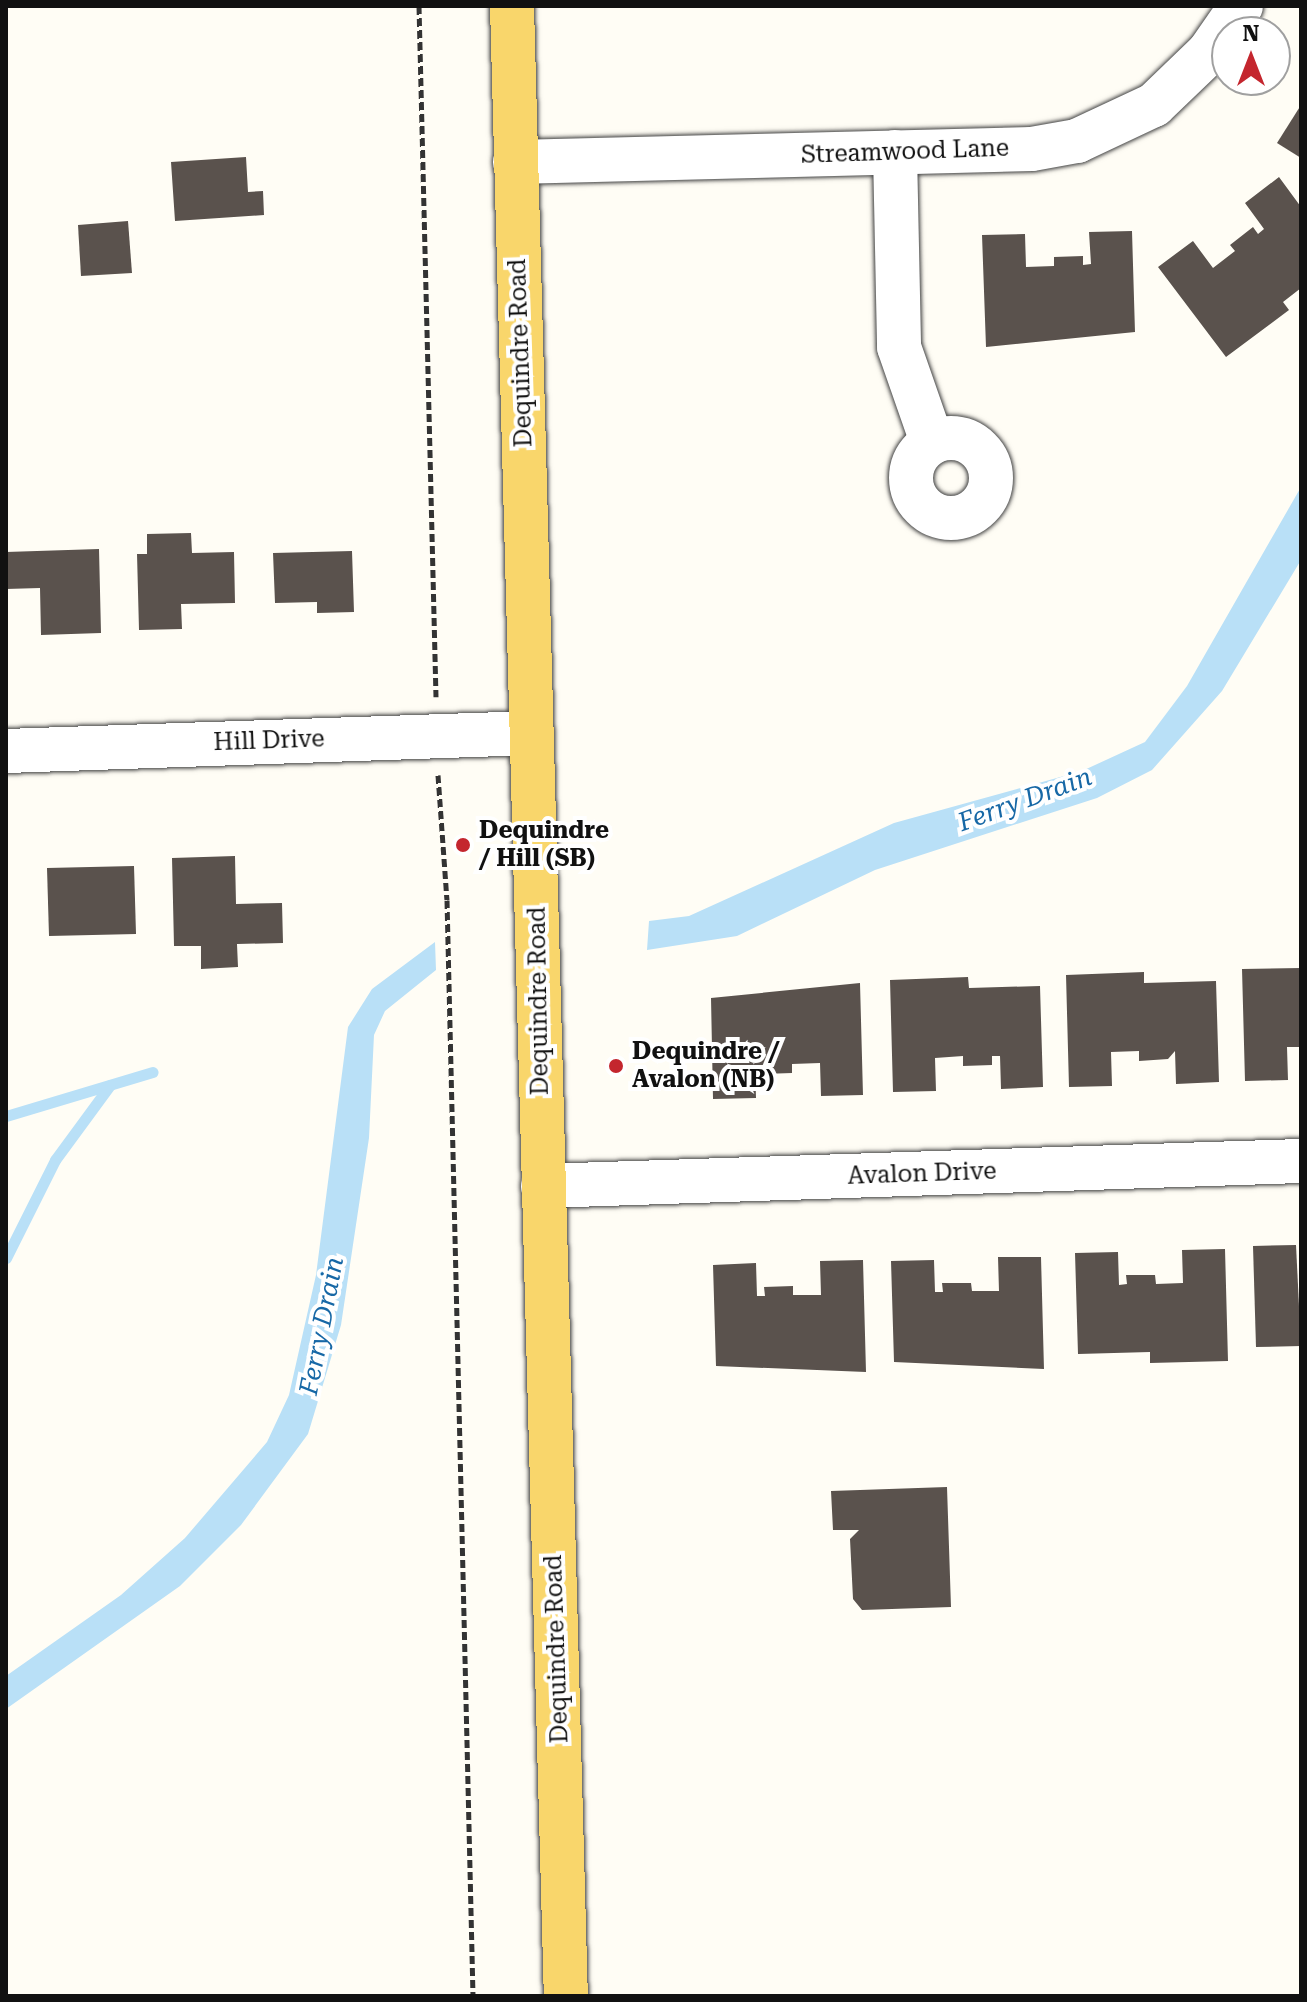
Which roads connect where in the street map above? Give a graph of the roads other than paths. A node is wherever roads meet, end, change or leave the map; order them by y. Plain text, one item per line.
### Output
1 (512, 6) edge
2 (1241, 6) edge
3 (895, 152) junction
4 (515, 162) junction
5 (932, 442) dead end
6 (532, 733) junction
7 (6, 751) edge
8 (1301, 1161) edge
9 (543, 1186) junction
10 (566, 1996) edge

1 - 4 main road, Dequindre Road
2 - 3 street, Streamwood Lane
3 - 4 street, Streamwood Lane
3 - 5 street
4 - 6 main road, Dequindre Road
6 - 7 street, Hill Drive
6 - 9 main road, Dequindre Road
8 - 9 street, Avalon Drive
9 - 10 main road, Dequindre Road

